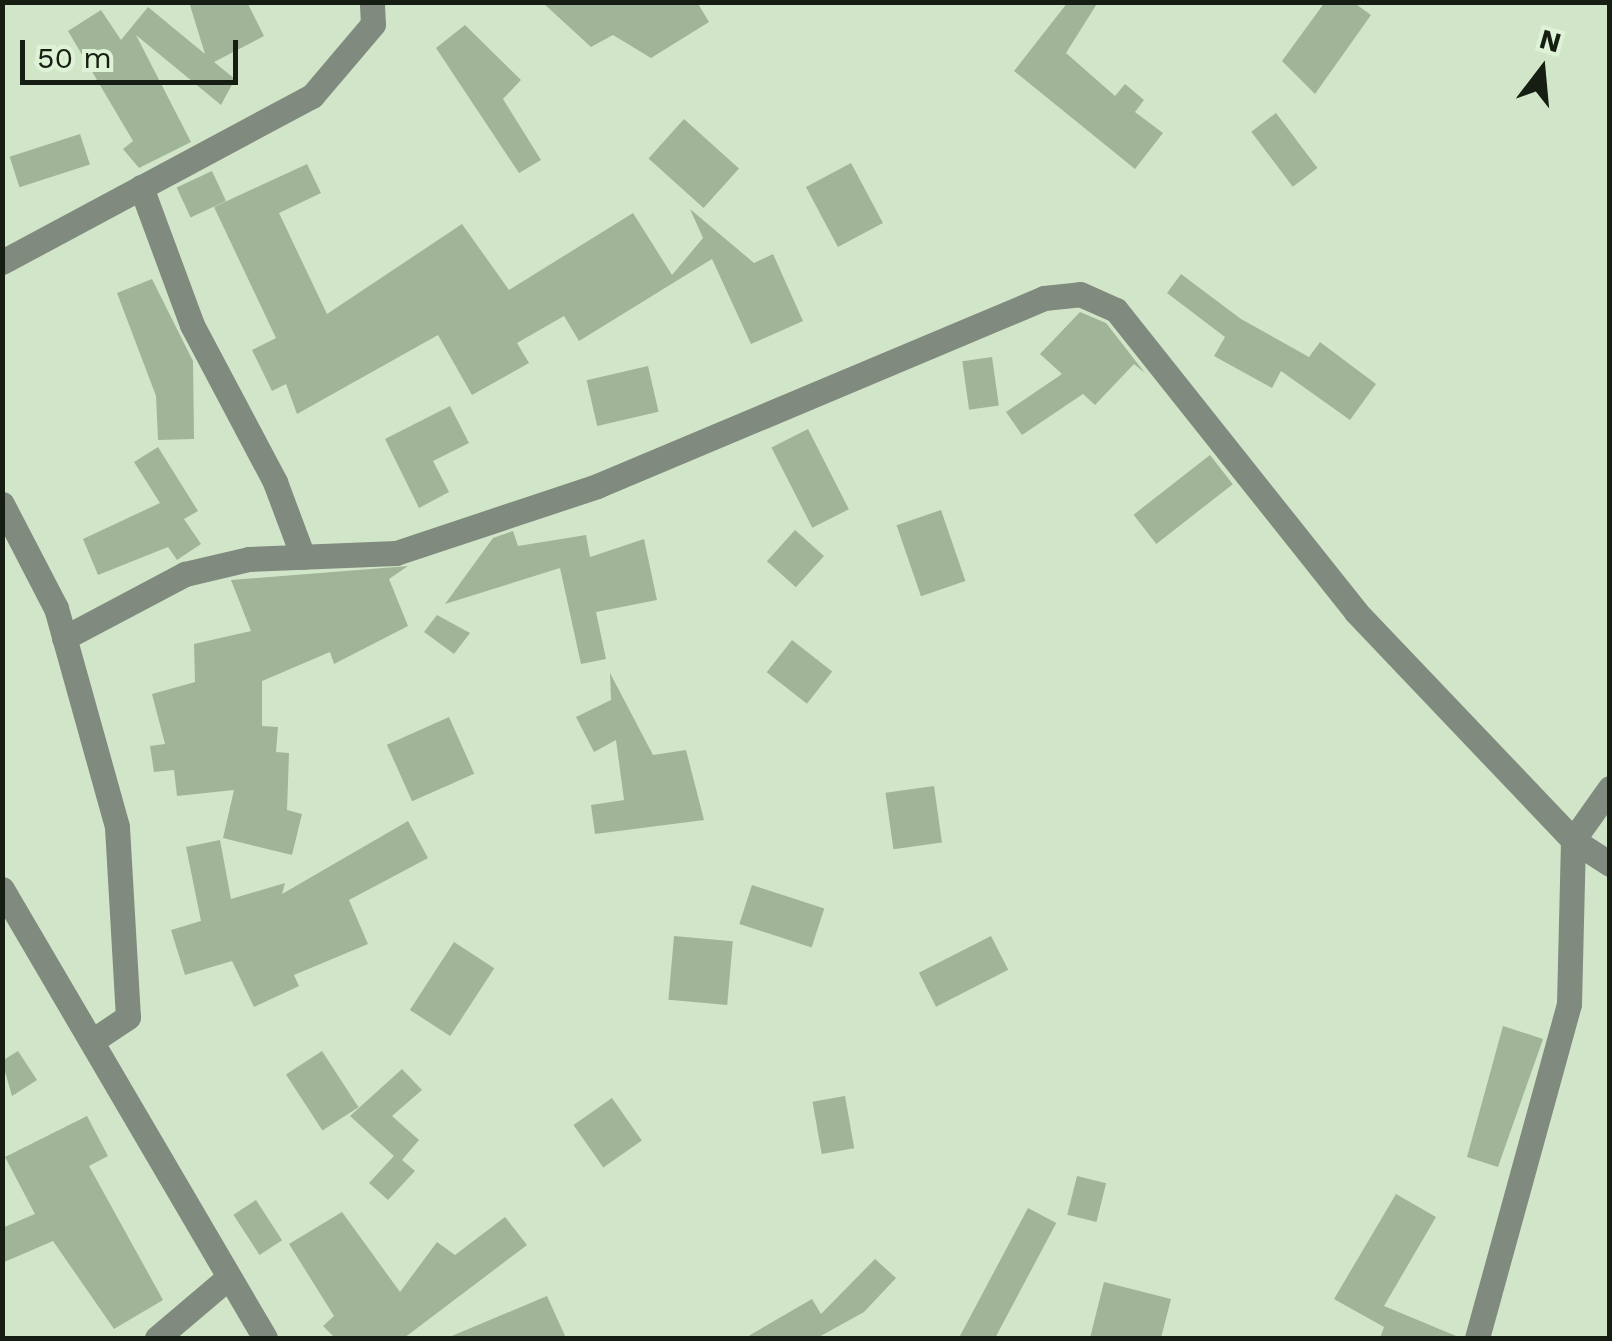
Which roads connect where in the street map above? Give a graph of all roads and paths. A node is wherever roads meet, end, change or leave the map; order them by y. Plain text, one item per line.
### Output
1 (372, 2) edge
2 (141, 188) junction
3 (2, 262) edge
4 (2, 504) edge
5 (302, 557) junction
6 (64, 638) junction
7 (1610, 788) edge
8 (1573, 840) junction
9 (1610, 864) edge
10 (2, 889) edge
11 (92, 1042) junction
12 (229, 1277) junction
13 (157, 1338) edge
14 (265, 1338) edge
15 (1477, 1338) edge

1 - 2 street
2 - 3 street
2 - 5 street
4 - 6 street
5 - 6 street
5 - 8 street
6 - 11 street
7 - 8 street
8 - 9 street
8 - 15 street
10 - 11 street
11 - 12 street
12 - 13 street
12 - 14 street

